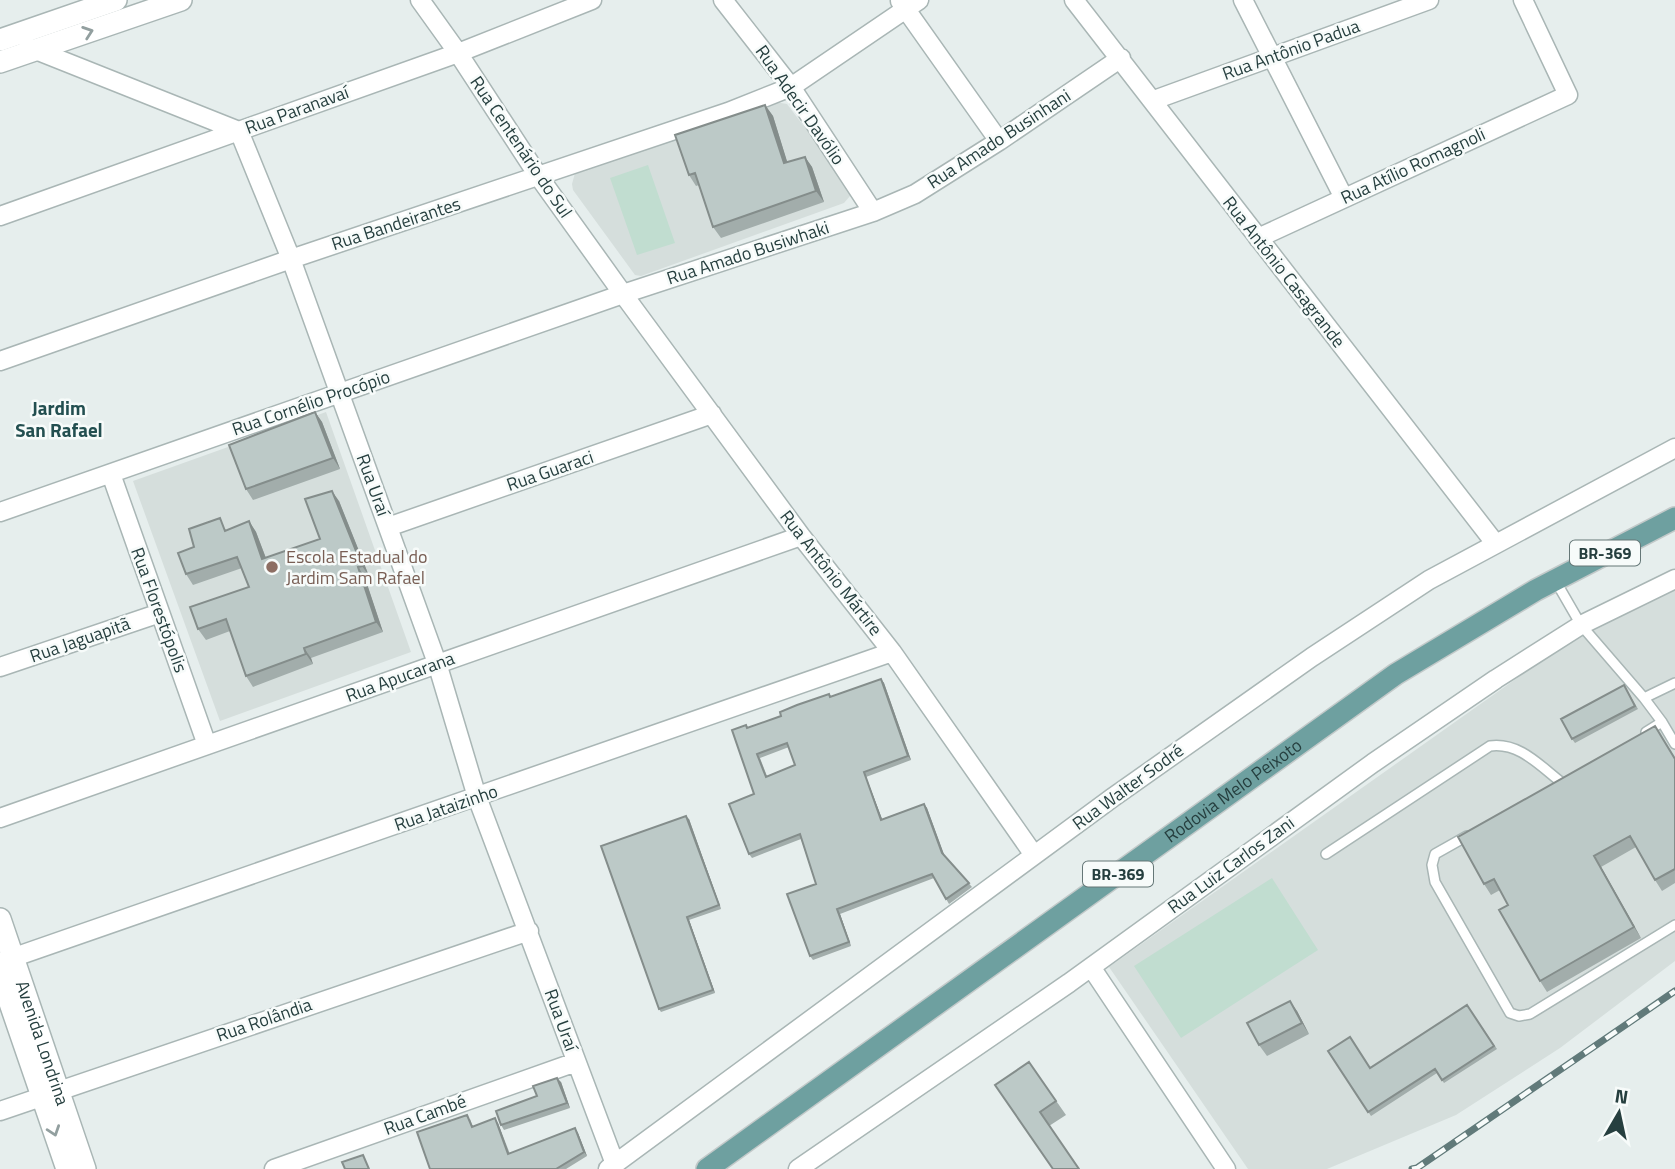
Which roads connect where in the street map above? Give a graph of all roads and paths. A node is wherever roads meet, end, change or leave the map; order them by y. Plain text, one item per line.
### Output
1 (116, 0) edge
2 (181, 0) edge
3 (420, 0) edge
4 (592, 0) edge
5 (723, 0) edge
6 (1074, 0) edge
7 (1243, 0) edge
8 (1429, 0) edge
9 (1523, 0) edge
10 (909, 3) edge
11 (2, 38) edge
12 (34, 50) junction
13 (458, 53) junction
14 (1272, 56) junction
15 (1121, 58) junction
16 (0, 62) edge
17 (791, 87) junction
18 (1154, 100) junction
19 (239, 131) junction
20 (999, 141) junction
21 (539, 177) junction
22 (1344, 198) junction
23 (873, 212) junction
24 (0, 216) edge
25 (1258, 238) junction
26 (291, 259) junction
27 (623, 294) junction
28 (0, 361) edge
29 (339, 393) junction
30 (712, 414) junction
31 (1675, 448) edge
32 (111, 474) junction
33 (0, 512) edge
34 (1675, 518) edge
35 (388, 527) junction
36 (801, 536) junction
37 (1495, 543) junction
38 (1675, 579) edge
39 (1555, 580) junction
40 (160, 613) junction
41 (1581, 625) junction
42 (892, 652) junction
43 (437, 663) junction
44 (0, 667) edge
45 (1675, 683) edge
46 (1644, 698) junction
47 (1662, 722) junction
48 (1640, 736) edge
49 (1675, 744) edge
50 (207, 745) junction
51 (1572, 775) edge
52 (1561, 782) junction
53 (1549, 788) edge
54 (477, 797) junction
55 (0, 818) edge
56 (1481, 828) edge
57 (1326, 854) dead end
58 (1034, 855) junction
59 (0, 919) edge
60 (1675, 925) edge
61 (529, 931) junction
62 (7, 960) edge
63 (1091, 967) junction
64 (0, 974) edge
65 (576, 1062) junction
66 (50, 1093) junction
67 (0, 1111) edge
68 (612, 1166) edge
69 (67, 1169) edge
70 (85, 1169) edge
71 (274, 1169) edge
72 (707, 1169) edge
73 (798, 1169) edge
74 (1226, 1169) edge

1 - 11 street
12 -> 2 street
3 - 13 street, Rua Centenário do Sul
4 - 13 street, Rua Paranavaí
5 - 17 street, Rua Adecir Davólio
6 - 15 street, Rua Antônio Casagrande
7 - 14 street
8 - 14 street, Rua Antônio Padua
9 - 22 street, Rua Atílio Romagnoli
10 - 17 street, Rua Bandeirantes
10 - 20 street
11 - 12 street
12 - 16 street
12 - 19 street
13 - 19 street, Rua Paranavaí
13 - 21 street, Rua Centenário do Sul
14 - 18 street, Rua Antônio Padua
14 - 22 street
15 - 18 street, Rua Antônio Casagrande
15 - 20 street, Rua Amado Businhani
17 - 21 street, Rua Bandeirantes
17 - 23 street, Rua Adecir Davólio
18 - 25 street, Rua Antônio Casagrande
19 - 24 street, Rua Paranavaí
19 - 26 street, Rua Uraí
20 - 23 street, Rua Amado Businhani
21 - 26 street, Rua Bandeirantes
21 - 27 street, Rua Centenário do Sul
22 - 25 street, Rua Atílio Romagnoli
23 - 27 street, Rua Amado Busiwhaki
25 - 37 street, Rua Antônio Casagrande
26 - 28 street, Rua Bandeirantes
26 - 29 street, Rua Uraí
27 - 29 street, Rua Cornélio Procópio
27 - 30 street, Rua Antônio Mártire
29 - 32 street, Rua Cornélio Procópio
29 - 35 street, Rua Uraí
30 - 35 street, Rua Guaraci
30 - 36 street, Rua Antônio Mártire
31 - 37 street, Rua Walter Sodré
32 - 33 street, Rua Cornélio Procópio
32 - 40 street, Rua Florestópolis
34 - 39 main road, Rodovia Melo Peixoto / BR-369
35 - 43 street, Rua Uraí
36 - 42 street, Rua Antônio Mártire
36 - 43 street, Rua Apucarana
37 - 58 street, Rua Walter Sodré
38 - 41 street, Rua Luiz Carlos Zani
39 - 41 lane
39 - 72 main road, Rodovia Melo Peixoto / BR-369
40 - 44 street, Rua Jaguapitã
40 - 50 street, Rua Florestópolis
41 - 46 lane
41 - 63 street, Rua Luiz Carlos Zani
42 - 54 street, Rua Jataizinho
42 - 58 street, Rua Antônio Mártire
43 - 50 street, Rua Apucarana
43 - 54 street, Rua Uraí
45 - 46 lane
46 - 47 lane
47 - 48 lane
47 - 49 lane
50 - 55 street, Rua Apucarana
51 - 52 lane
52 - 53 lane
52 - 57 lane
54 - 61 street, Rua Uraí
54 - 62 street, Rua Jataizinho
56 - 60 lane
58 - 68 street, Rua Walter Sodré
59 - 62 street, Avenida Londrina
61 - 65 street, Rua Uraí
61 - 66 street, Rua Rolândia
62 - 66 street, Avenida Londrina
63 - 73 street, Rua Luiz Carlos Zani
63 - 74 street
64 - 66 street, Avenida Londrina
65 - 68 street, Rua Uraí
65 - 71 street, Rua Cambé
66 - 67 street, Rua Rolândia
66 -> 69 street, Avenida Londrina
66 - 70 street, Avenida Londrina

